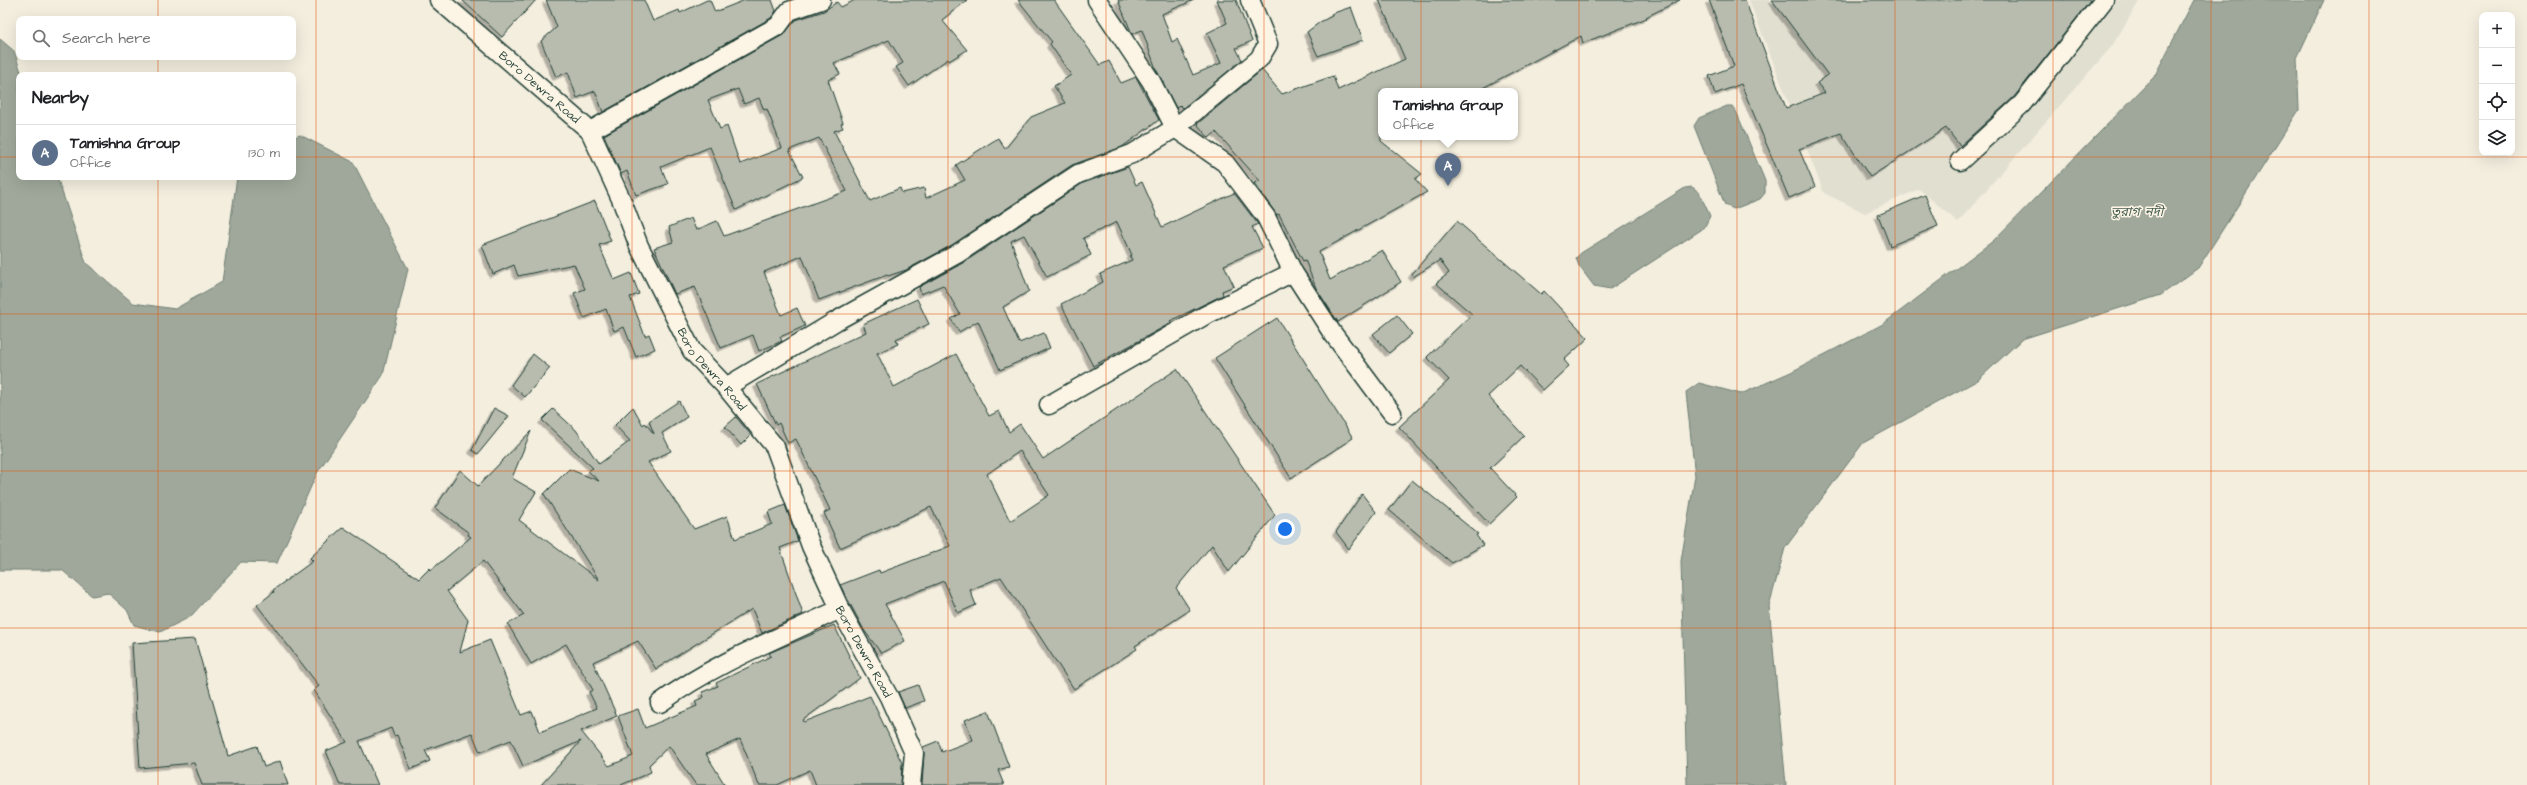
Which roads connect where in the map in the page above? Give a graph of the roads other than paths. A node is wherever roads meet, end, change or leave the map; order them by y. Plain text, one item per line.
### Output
1 (439, 0) edge
2 (821, 0) edge
3 (1097, 0) edge
4 (1250, 0) edge
5 (2104, 0) edge
6 (1175, 128) junction
7 (590, 131) junction
8 (1960, 161) dead end
9 (1294, 272) junction
10 (726, 387) junction
11 (1049, 405) dead end
12 (1392, 413) dead end
13 (840, 609) junction
14 (660, 703) dead end
15 (911, 785) edge

1 - 7 street, Boro Dewra Road
2 - 7 street
3 - 6 street
4 - 6 street
5 - 8 street
6 - 9 street
6 - 10 street
7 - 10 street, Boro Dewra Road
9 - 11 street
9 - 12 street
10 - 13 street, Boro Dewra Road
13 - 14 street
13 - 15 street, Boro Dewra Road

